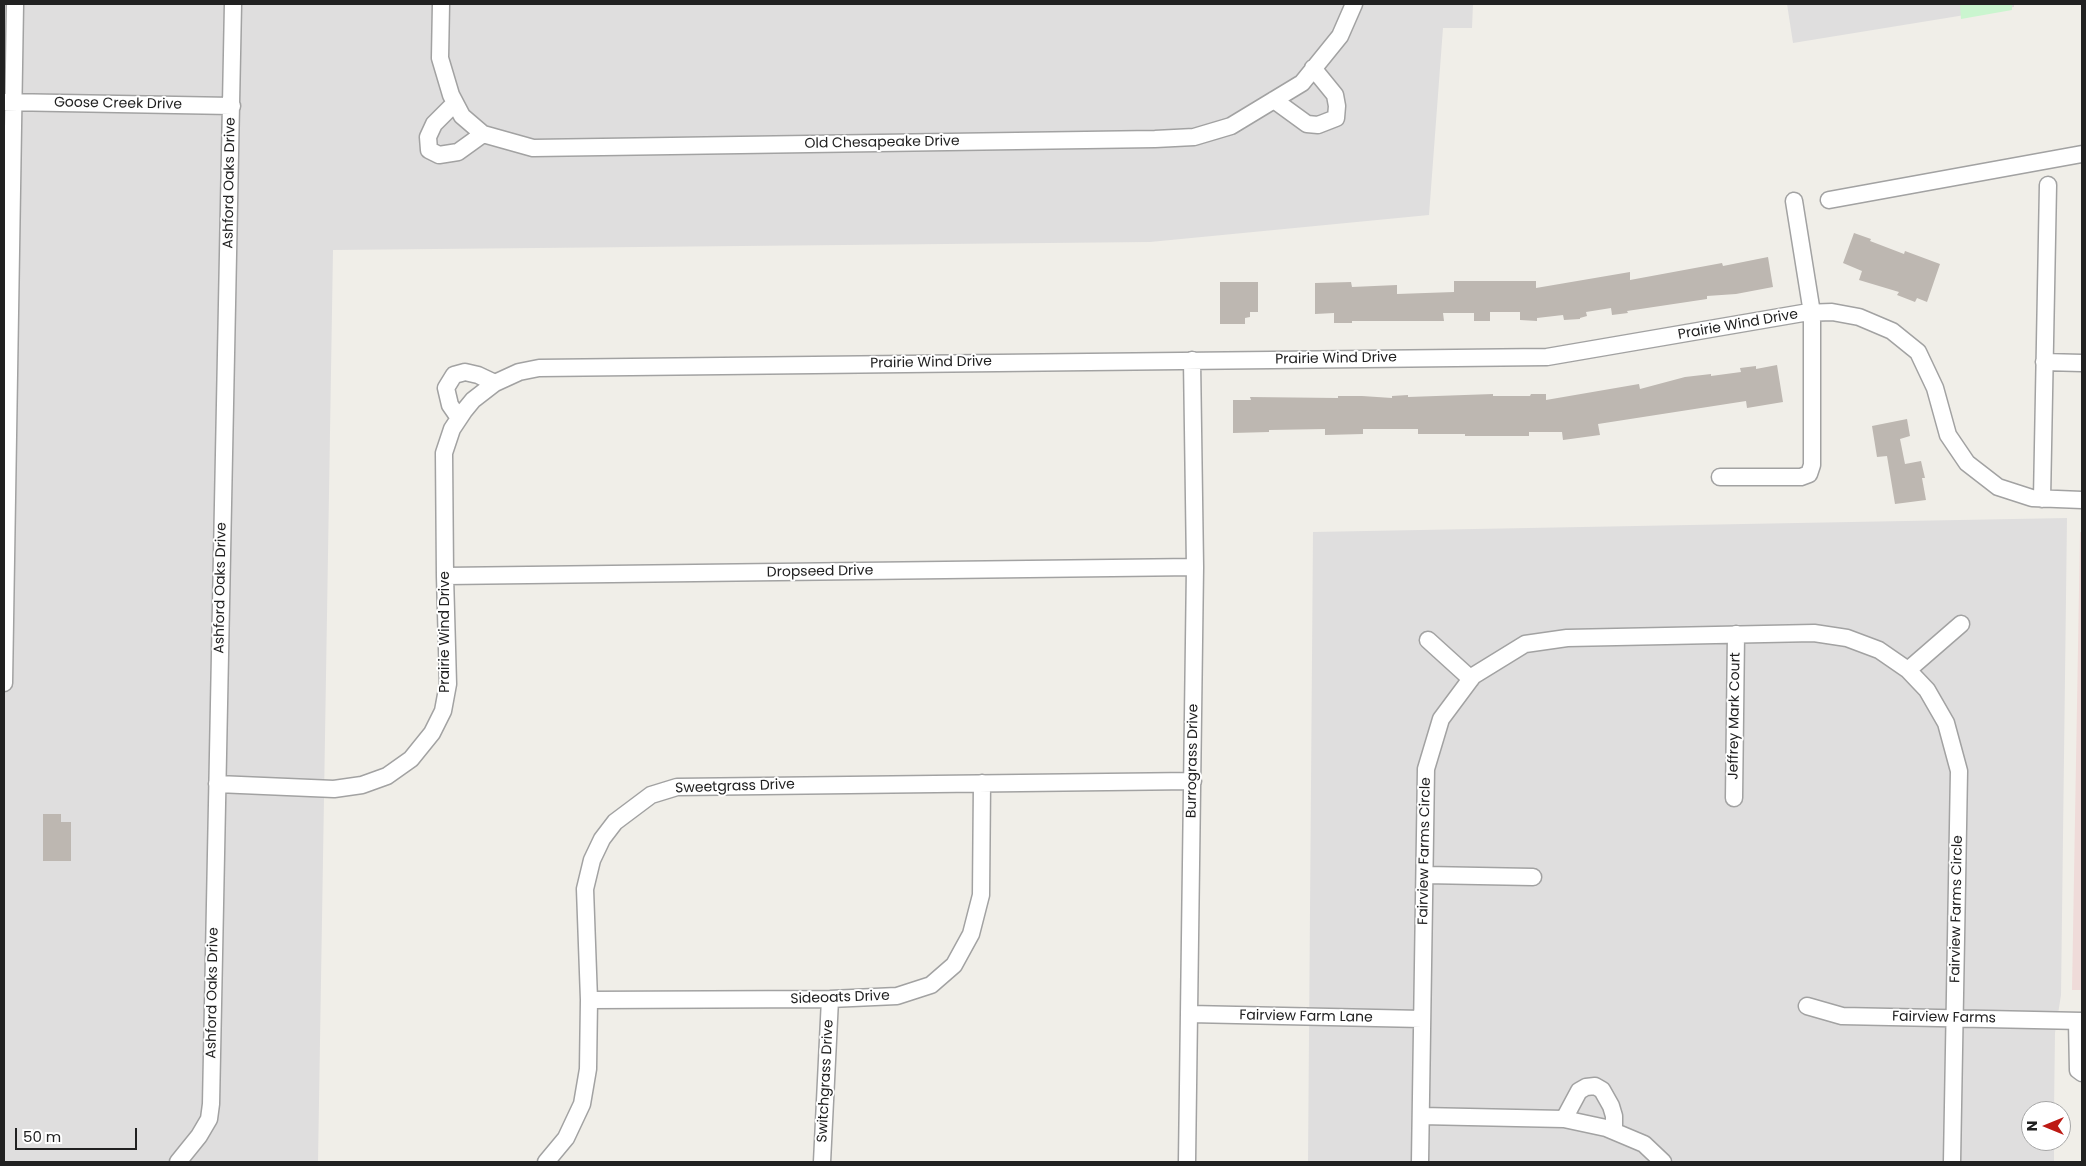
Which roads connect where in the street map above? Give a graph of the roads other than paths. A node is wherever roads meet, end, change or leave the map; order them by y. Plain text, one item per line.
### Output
1 (15, 4) edge
2 (233, 4) edge
3 (442, 4) edge
4 (1354, 4) edge
5 (1313, 68) junction
6 (1274, 100) junction
7 (9, 102) edge
8 (455, 103) junction
9 (232, 106) junction
10 (483, 134) junction
11 (2082, 154) edge
12 (2048, 185) dead end
13 (1829, 200) dead end
14 (1794, 201) dead end
15 (1812, 313) junction
16 (7, 319) edge
17 (1192, 360) junction
18 (2044, 362) junction
19 (2082, 363) edge
20 (495, 382) junction
21 (459, 418) junction
22 (1720, 476) dead end
23 (2042, 499) junction
24 (2082, 500) edge
25 (5, 533) edge
26 (1195, 567) junction
27 (445, 576) junction
28 (1961, 624) dead end
29 (1736, 634) junction
30 (1428, 640) dead end
31 (1908, 670) junction
32 (1471, 678) junction
33 (4, 683) edge
34 (1193, 781) junction
35 (982, 783) junction
36 (217, 784) junction
37 (1734, 798) dead end
38 (1425, 876) junction
39 (1533, 877) dead end
40 (830, 999) junction
41 (589, 1000) junction
42 (1807, 1006) dead end
43 (1190, 1014) junction
44 (1956, 1018) junction
45 (1422, 1019) junction
46 (2080, 1021) edge
47 (2082, 1073) edge
48 (1420, 1116) junction
49 (1564, 1119) junction
50 (1614, 1131) junction
51 (178, 1162) edge
52 (546, 1162) edge
53 (822, 1162) edge
54 (1187, 1162) edge
55 (1420, 1162) edge
56 (1662, 1162) edge
57 (1952, 1162) edge

1 - 7 street
2 - 9 street, Ashford Oaks Drive
3 - 8 street, Old Chesapeake Drive
4 - 5 street, Old Chesapeake Drive
5 - 6 street, Old Chesapeake Drive
5 - 6 street
6 - 10 street, Old Chesapeake Drive
7 - 9 street, Goose Creek Drive
7 - 16 street
8 - 10 street, Old Chesapeake Drive
8 - 10 street
9 - 36 street, Ashford Oaks Drive
11 - 13 street
12 - 18 street
14 - 15 street
15 - 17 street, Prairie Wind Drive
15 - 22 street
15 - 23 street, Prairie Wind Drive
16 - 25 street
17 - 20 street, Prairie Wind Drive
17 - 26 street, Burrograss Drive
18 - 19 street
18 - 23 street
20 - 21 street, Prairie Wind Drive
20 - 21 street
21 - 27 street, Prairie Wind Drive
23 - 24 street, Prairie Wind Drive
25 - 33 street
26 - 27 street, Dropseed Drive
26 - 34 street, Burrograss Drive
27 - 36 street, Prairie Wind Drive
28 - 31 street
29 - 31 street, Fairview Farms Circle
29 - 32 street, Fairview Farms Circle
29 - 37 street, Jeffrey Mark Court
30 - 32 street
31 - 44 street, Fairview Farms Circle
32 - 38 street, Fairview Farms Circle
34 - 35 street, Sweetgrass Drive
34 - 43 street, Burrograss Drive
35 - 40 street, Sideoats Drive
35 - 41 street, Sweetgrass Drive
36 - 51 street, Ashford Oaks Drive
38 - 39 street
38 - 45 street, Fairview Farms Circle
40 - 41 street, Sideoats Drive
40 - 53 street, Switchgrass Drive
41 - 52 street, Sweetgrass Drive
42 - 44 street, Fairview Farms
43 - 45 street, Fairview Farm Lane
43 - 54 street, Burrograss Drive
44 - 46 street, Fairview Farms
44 - 57 street, Fairview Farms Circle
45 - 48 street, Fairview Farms Circle
46 - 47 street
48 - 49 street
48 - 55 street, Fairview Farms Circle
49 - 50 street
49 - 50 street
50 - 56 street

